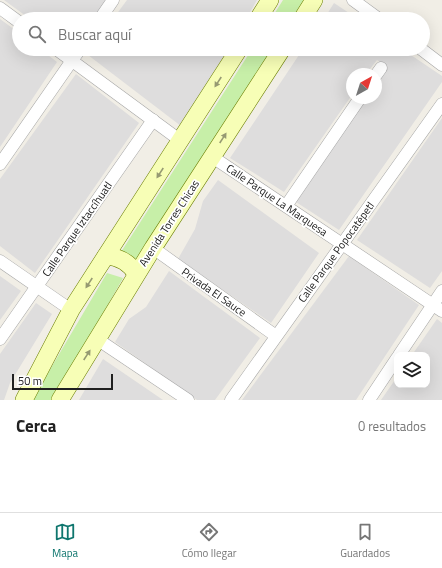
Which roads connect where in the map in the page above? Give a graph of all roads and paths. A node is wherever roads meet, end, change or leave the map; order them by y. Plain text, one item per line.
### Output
1 (113, 0) edge
2 (270, 0) edge
3 (314, 0) edge
4 (353, 0) edge
5 (0, 8) edge
6 (105, 12) edge
7 (262, 12) edge
8 (306, 12) edge
9 (369, 12) edge
10 (12, 17) edge
11 (65, 56) edge
12 (75, 56) edge
13 (235, 56) edge
14 (277, 56) edge
15 (430, 56) edge
16 (72, 61) junction
17 (442, 65) edge
18 (356, 104) edge
19 (442, 104) edge
20 (153, 120) junction
21 (181, 140) junction
22 (211, 156) junction
23 (0, 164) edge
24 (286, 206) junction
25 (342, 244) junction
26 (153, 248) junction
27 (106, 256) junction
28 (0, 261) edge
29 (136, 274) junction
30 (36, 288) junction
31 (442, 291) edge
32 (437, 308) edge
33 (71, 310) junction
34 (276, 336) junction
35 (0, 339) edge
36 (97, 339) junction
37 (401, 352) edge
38 (394, 362) edge
39 (24, 400) edge
40 (60, 400) edge
41 (188, 400) edge
42 (231, 400) edge
43 (369, 400) edge

1 - 6 street
2 - 7 main road
3 - 8 main road
4 - 9 street
5 - 10 street
11 - 16 street
12 - 16 street
13 -> 21 main road
22 -> 14 main road, Avenida Torres Chicas
15 - 17 street
16 - 20 street
16 - 23 street
18 - 24 street
19 - 25 street, Calle Parque Popocatépetl
20 - 21 street
20 - 30 street, Calle Parque Iztaccíhuatl
21 -> 27 main road
22 - 24 street, Calle Parque La Marquesa
22 - 26 main road, Avenida Torres Chicas
24 - 25 street, Calle Parque La Marquesa
25 - 32 street, Calle Parque La Marquesa
25 - 34 street, Calle Parque Popocatépetl
26 - 29 main road, Avenida Torres Chicas
26 - 34 street, Privada El Sauce
27 - 29 main road
27 -> 33 main road
28 - 30 street
29 - 36 main road, Avenida Torres Chicas
30 - 33 street
30 - 35 street, Calle Parque Iztaccíhuatl
31 - 32 street
32 - 37 street
33 - 39 main road
34 - 42 street, Calle Parque Popocatépetl
40 -> 36 main road, Avenida Torres Chicas
36 - 41 street
38 - 43 street

